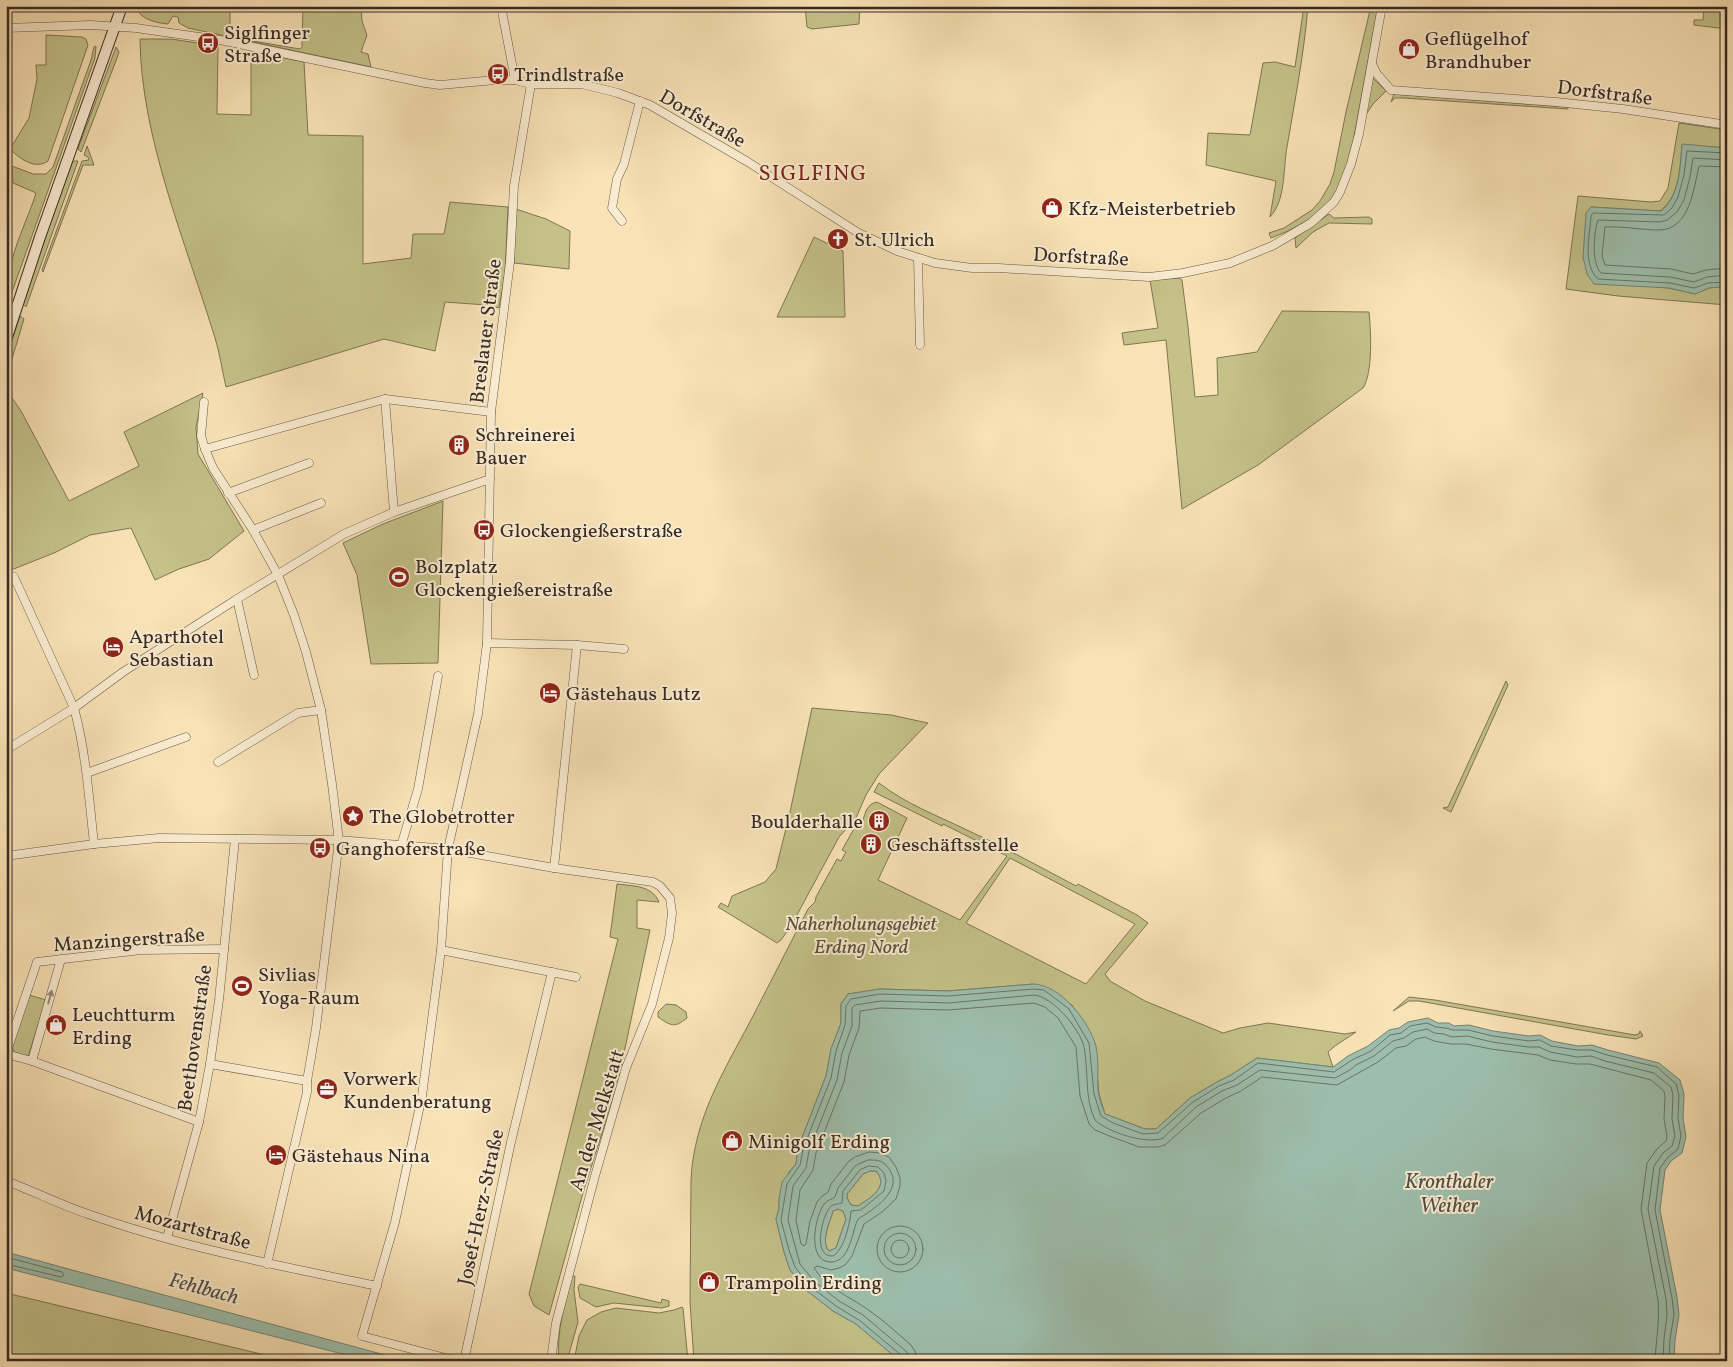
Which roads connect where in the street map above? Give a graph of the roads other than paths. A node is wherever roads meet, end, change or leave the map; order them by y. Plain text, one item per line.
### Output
1 (122, 6) edge
2 (501, 6) edge
3 (1382, 6) edge
4 (115, 25) junction
5 (6, 28) edge
6 (1372, 64) junction
7 (515, 80) junction
8 (531, 84) junction
9 (640, 101) junction
10 (1727, 125) edge
11 (622, 221) dead end
12 (918, 258) junction
13 (6, 340) edge
14 (920, 345) dead end
15 (386, 398) junction
16 (204, 402) dead end
17 (491, 412) junction
18 (204, 450) junction
19 (309, 463) dead end
20 (490, 479) junction
21 (228, 493) junction
22 (321, 503) dead end
23 (394, 512) junction
24 (253, 530) junction
25 (278, 575) junction
26 (14, 577) dead end
27 (237, 599) junction
28 (487, 643) junction
29 (577, 645) junction
30 (624, 649) dead end
31 (254, 675) dead end
32 (438, 676) dead end
33 (74, 708) junction
34 (321, 710) junction
35 (186, 737) dead end
36 (6, 750) edge
37 (218, 762) dead end
38 (87, 773) junction
39 (235, 839) junction
40 (338, 840) junction
41 (94, 844) junction
42 (401, 846) junction
43 (448, 849) junction
44 (6, 856) edge
45 (554, 868) junction
46 (224, 949) junction
47 (441, 950) junction
48 (61, 959) junction
49 (552, 972) junction
50 (576, 977) dead end
51 (6, 1054) edge
52 (32, 1061) junction
53 (210, 1064) junction
54 (306, 1081) junction
55 (198, 1122) junction
56 (6, 1182) edge
57 (167, 1238) junction
58 (267, 1264) junction
59 (377, 1286) junction
60 (457, 1361) edge
61 (464, 1361) edge
62 (554, 1361) edge

1 - 4 main road
2 - 7 street
3 - 6 street, Dorfstraße
4 - 5 street
4 - 7 street, Dorfstraße
4 - 13 main road
6 - 10 street, Dorfstraße
6 - 12 street, Dorfstraße
7 - 8 street, Dorfstraße
8 - 9 street, Dorfstraße
8 - 17 street, Breslauer Straße
9 - 11 street
9 - 12 street, Dorfstraße
12 - 14 street
15 - 17 street
15 - 18 street
15 - 23 street
16 - 18 street
17 - 20 street, Breslauer Straße
18 - 21 street
19 - 21 street
20 - 23 street
20 - 28 street, Breslauer Straße
21 - 24 street
22 - 24 street
23 - 25 street
24 - 25 street
25 - 27 street
25 - 34 street
26 - 33 street
27 - 31 street
27 - 33 street
28 - 29 street
28 - 43 street, Breslauer Straße
29 - 30 street
29 - 45 street
32 - 42 street
33 - 36 street
33 - 38 street
34 - 37 street
34 - 40 street
35 - 38 street
38 - 41 street
39 - 40 street
39 - 41 street
39 - 46 street, Beethovenstraße
40 - 42 street
40 - 54 street
41 - 44 street
42 - 43 street
43 - 45 street
43 - 47 street, Breslauer Straße
45 - 62 street, An der Melkstatt
46 - 48 street, Manzingerstraße
46 - 53 street, Beethovenstraße
47 - 49 street
47 - 59 street, Breslauer Straße
48 - 51 street, Manzingerstraße
52 -> 48 street
49 - 50 street
49 - 61 street, Josef-Herz-Straße
51 - 52 street
52 - 55 street
53 - 54 street
53 - 55 street, Beethovenstraße
54 - 58 street
55 - 57 street, Beethovenstraße
56 - 57 street, Mozartstraße
57 - 58 street, Mozartstraße
58 - 59 street, Mozartstraße
59 - 60 street, Breslauer Straße

